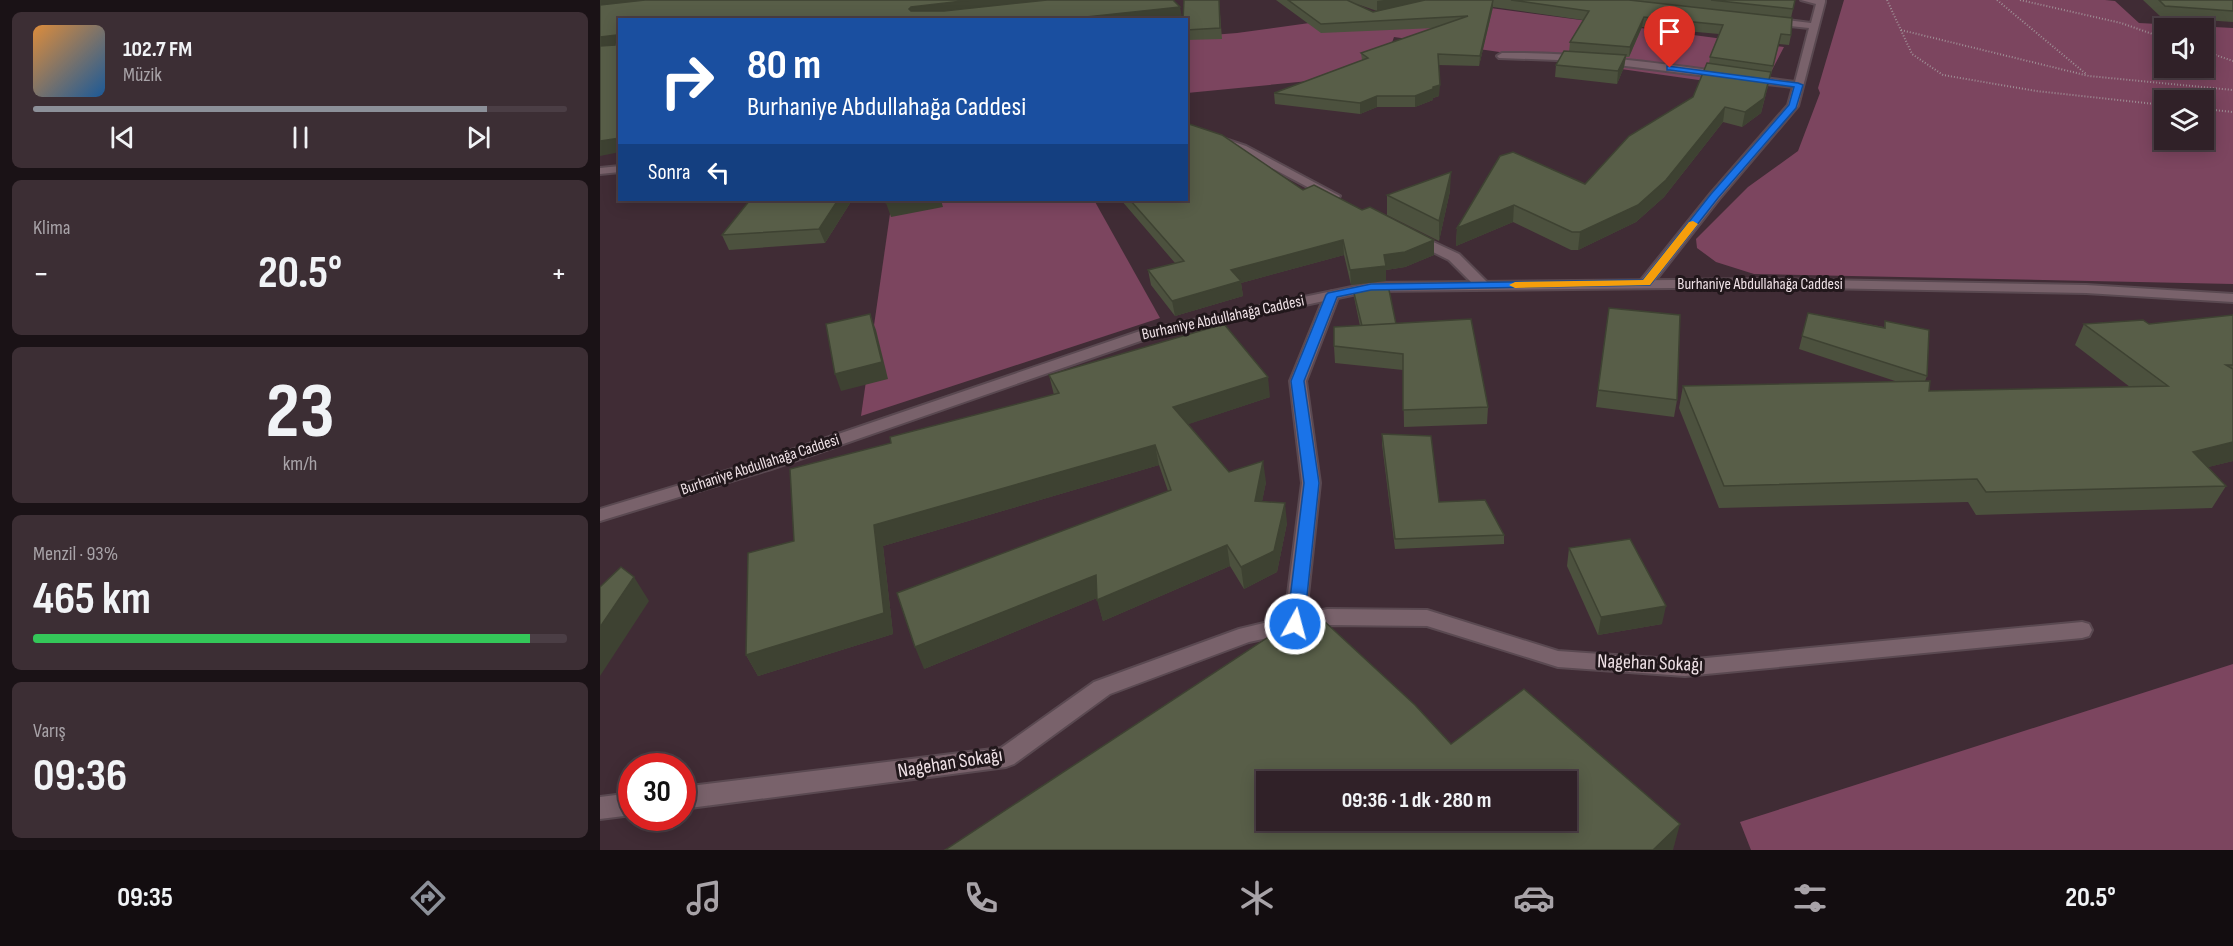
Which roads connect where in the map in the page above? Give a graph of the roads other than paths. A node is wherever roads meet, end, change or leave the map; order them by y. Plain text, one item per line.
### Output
1 (1805, 0) edge
2 (1821, 1) edge
3 (1756, 20) edge
4 (1815, 26) junction
5 (1502, 56) dead end
6 (1729, 76) edge
7 (1741, 78) edge
8 (1798, 85) junction
9 (1188, 130) edge
10 (618, 169) edge
11 (600, 171) edge
12 (1348, 203) edge
13 (1401, 230) edge
14 (1646, 283) junction
15 (1483, 286) junction
16 (1332, 295) junction
17 (2233, 298) edge
18 (600, 515) edge
19 (1295, 624) junction
20 (2082, 630) dead end
21 (696, 796) edge
22 (618, 806) edge
23 (600, 808) edge

1 - 2 street
2 - 4 street
3 - 4 street
4 - 8 street
5 - 6 street
7 - 8 street
8 - 14 street
9 - 12 street
10 - 11 street
13 - 15 street
14 - 15 street, Burhaniye Abdullahağa Caddesi
14 - 17 street, Burhaniye Abdullahağa Caddesi
15 - 16 street, Burhaniye Abdullahağa Caddesi
16 - 18 street, Burhaniye Abdullahağa Caddesi
16 - 19 street
19 - 20 street, Nagehan Sokağı
19 - 21 street, Nagehan Sokağı
22 - 23 street

